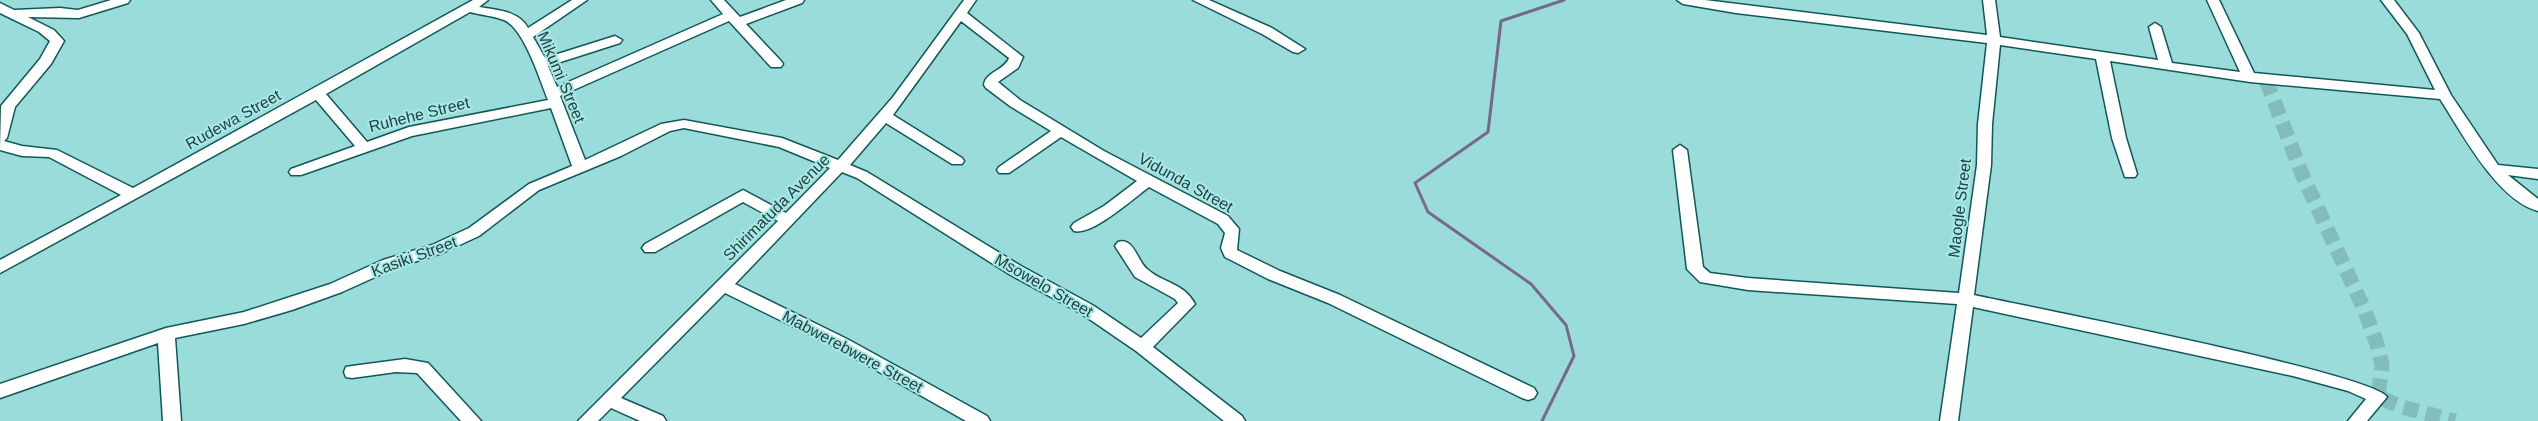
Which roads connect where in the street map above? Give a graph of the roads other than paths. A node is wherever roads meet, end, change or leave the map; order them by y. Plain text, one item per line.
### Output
1 (124, 0) edge
2 (482, 0) edge
3 (581, 0) edge
4 (716, 0) edge
5 (798, 0) edge
6 (970, 0) edge
7 (1198, 0) edge
8 (1683, 0) edge
9 (1989, 0) edge
10 (2213, 0) edge
11 (2388, 0) edge
12 (468, 8) junction
13 (5, 10) edge
14 (961, 15) junction
15 (734, 19) junction
16 (2154, 27) dead end
17 (526, 35) junction
18 (615, 40) dead end
19 (1994, 40) junction
20 (1298, 49) dead end
21 (2102, 57) junction
22 (541, 64) junction
23 (776, 64) dead end
24 (2166, 66) junction
25 (2250, 78) junction
26 (318, 93) junction
27 (2444, 95) junction
28 (554, 98) junction
29 (885, 116) junction
30 (1061, 131) junction
31 (1, 137) edge
32 (363, 146) junction
33 (1680, 150) dead end
34 (957, 161) dead end
35 (841, 166) junction
36 (580, 167) junction
37 (2493, 169) junction
38 (1004, 170) dead end
39 (296, 172) dead end
40 (2130, 174) dead end
41 (2538, 174) edge
42 (1148, 180) junction
43 (132, 194) junction
44 (2538, 206) edge
45 (787, 220) junction
46 (1079, 227) dead end
47 (1123, 246) dead end
48 (650, 248) dead end
49 (0, 267) edge
50 (723, 285) junction
51 (1964, 299) junction
52 (166, 334) junction
53 (1142, 347) junction
54 (352, 372) dead end
55 (0, 391) edge
56 (1528, 393) dead end
57 (609, 400) junction
58 (172, 421) edge
59 (472, 421) edge
60 (587, 421) edge
61 (657, 421) edge
62 (981, 421) edge
63 (1236, 421) edge
64 (1949, 421) edge
65 (2356, 421) edge

1 - 13 street
2 - 12 street, Rudewa Street
3 - 17 street
4 - 15 street
5 - 15 street, Ruhehe Street
6 - 14 street, Shirimatuda Avenue
7 - 20 street
8 - 19 street
9 - 19 street, Maogle Street
10 - 25 street
11 - 27 street
12 - 17 street, Mikumi Street
12 - 26 street, Rudewa Street
13 - 31 street
14 - 29 street, Shirimatuda Avenue
14 - 30 street, Vidunda Street
15 - 23 street
15 - 28 street, Ruhehe Street
16 - 24 street
17 - 22 street, Mikumi Street
18 - 22 street
19 - 21 street
19 - 51 street, Maogle Street
21 - 24 street
21 - 40 street
22 - 28 street, Mikumi Street
24 - 25 street
25 - 27 street
26 - 32 street
26 - 43 street, Rudewa Street
27 - 37 street
28 - 32 street, Ruhehe Street
28 - 36 street, Mikumi Street
29 - 34 street
29 - 35 street, Shirimatuda Avenue
30 - 38 street
30 - 42 street, Vidunda Street
31 - 43 street
32 - 39 street, Ruhehe Street
33 - 51 street
35 - 36 street, Kasiki Street
35 - 45 street, Shirimatuda Avenue
35 - 53 street, Msowelo Street
36 - 52 street, Kasiki Street
37 - 41 street
37 - 44 street
42 - 46 street
42 - 56 street, Vidunda Street
43 - 49 street, Rudewa Street
45 - 48 street
45 - 50 street, Shirimatuda Avenue
47 - 53 street
50 - 57 street, Shirimatuda Avenue
50 - 62 street, Mabwerebwere Street
51 - 64 street, Maogle Street
51 - 65 street
52 - 55 street, Kasiki Street
52 - 58 street
53 - 63 street, Msowelo Street
54 - 59 street
57 - 60 street, Shirimatuda Avenue
57 - 61 street

